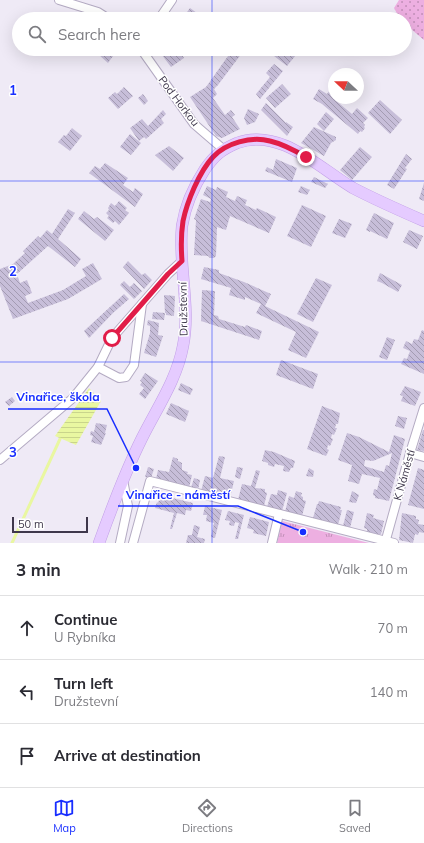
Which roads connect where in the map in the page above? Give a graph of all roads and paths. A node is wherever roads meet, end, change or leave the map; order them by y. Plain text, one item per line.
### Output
1 (59, 0) edge
2 (172, 0) edge
3 (98, 12) edge
4 (164, 12) edge
5 (146, 56) edge
6 (223, 149) junction
7 (424, 221) edge
8 (182, 261) junction
9 (142, 304) junction
10 (98, 367) junction
11 (424, 408) edge
12 (410, 453) junction
13 (424, 457) edge
14 (0, 460) edge
15 (123, 480) junction
16 (279, 514) junction
17 (388, 542) edge
18 (99, 543) edge
19 (120, 543) edge
20 (133, 543) edge
21 (272, 543) edge

1 - 3 street
2 - 4 street
5 - 6 street, Pod Horkou
6 - 7 main road, Družstevní
6 - 8 main road, Družstevní
8 - 9 street
8 - 15 main road, Družstevní
9 - 10 street
9 - 10 street
10 - 14 street
11 - 12 street, K Náměstí
12 - 13 street
12 - 17 street, K Náměstí
15 - 18 main road, Družstevní
15 - 19 street
16 - 17 street
16 - 20 street
16 - 21 street

